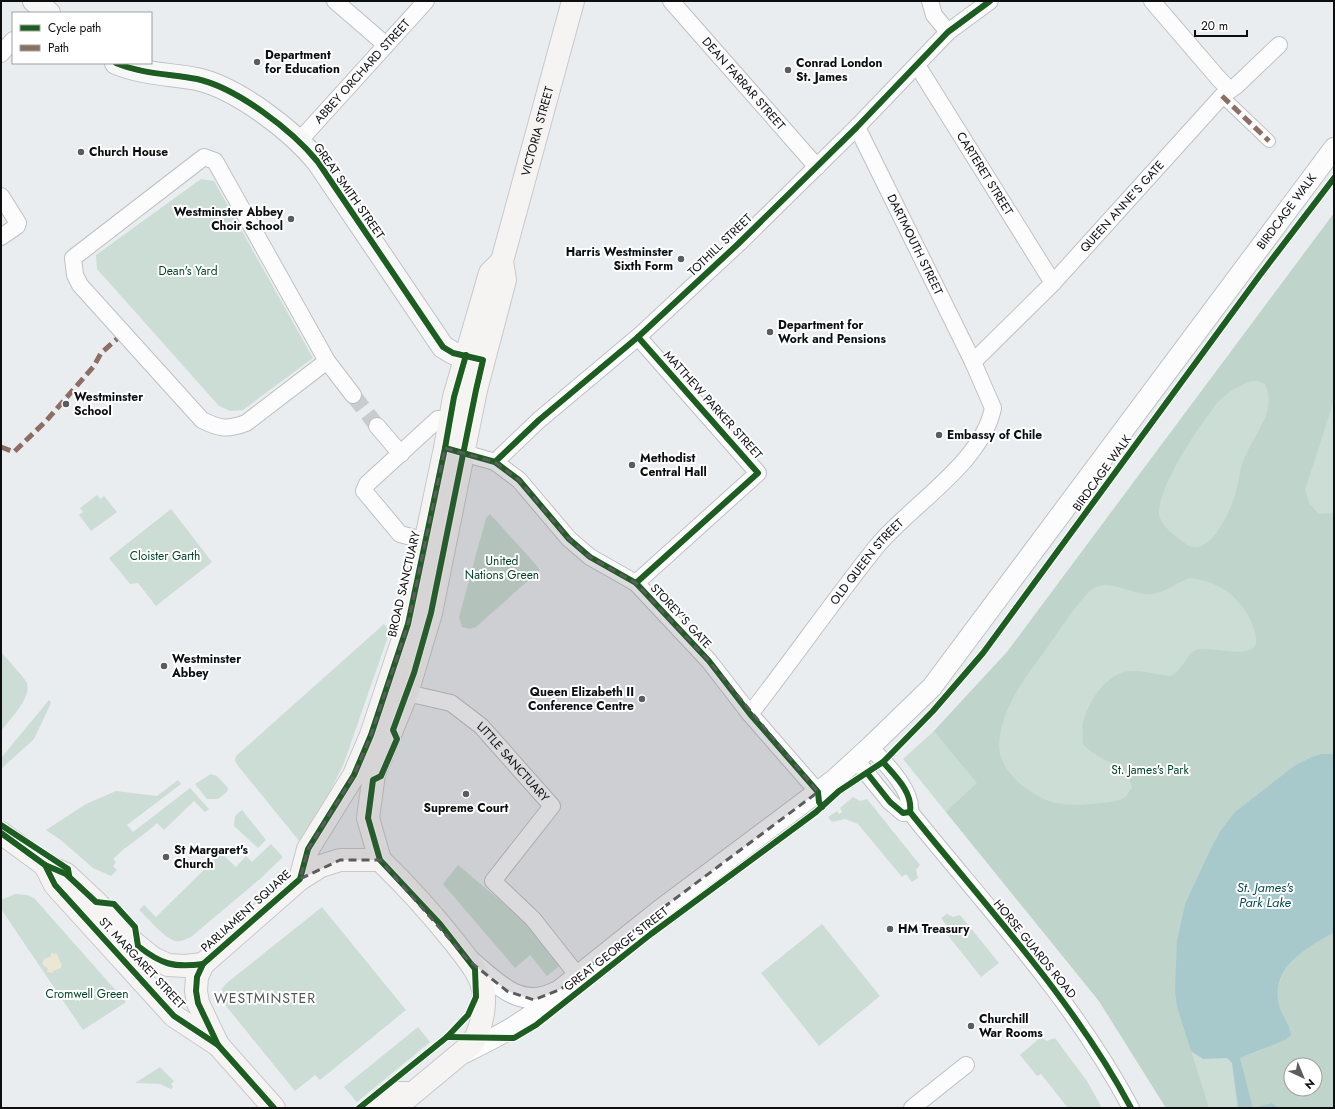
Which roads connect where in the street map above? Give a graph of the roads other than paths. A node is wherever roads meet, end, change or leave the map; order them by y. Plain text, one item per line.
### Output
1 (335, 1) edge
2 (426, 1) edge
3 (573, 1) edge
4 (671, 1) edge
5 (930, 1) edge
6 (990, 1) edge
7 (1152, 1) edge
8 (948, 32) junction
9 (12, 41) edge
10 (386, 45) junction
11 (1279, 45) dead end
12 (1, 54) edge
13 (119, 64) edge
14 (917, 65) junction
15 (1226, 93) junction
16 (857, 127) junction
17 (299, 141) junction
18 (1269, 142) dead end
19 (1334, 148) edge
20 (816, 167) junction
21 (1, 196) edge
22 (1, 237) edge
23 (1053, 283) junction
24 (638, 337) junction
25 (474, 358) junction
26 (327, 361) junction
27 (973, 362) junction
28 (353, 395) tunnel mouth
29 (449, 419) junction
30 (377, 426) tunnel mouth
31 (454, 450) junction
32 (401, 454) junction
33 (495, 462) junction
34 (426, 541) junction
35 (636, 584) junction
36 (407, 693) junction
37 (750, 714) junction
38 (863, 753) junction
39 (818, 792) junction
40 (321, 827) joint
41 (1, 833) edge
42 (380, 860) junction
43 (45, 865) junction
44 (300, 879) junction
45 (468, 960) junction
46 (203, 964) junction
47 (578, 976) junction
48 (561, 989) junction
49 (218, 1045) junction
50 (464, 1053) junction
51 (966, 1064) dead end
52 (410, 1101) edge
53 (274, 1108) edge
54 (373, 1108) edge
55 (395, 1108) edge
56 (912, 1108) edge
57 (1131, 1108) edge

1 - 10 street
2 - 10 street, ABBEY ORCHARD STREET
3 - 25 main road, VICTORIA STREET
4 - 20 street, DEAN FARRAR STREET
5 - 8 street
6 - 8 street, TOTHILL STREET
7 - 15 street
8 - 14 street, TOTHILL STREET
9 - 12 street
10 - 17 street, ABBEY ORCHARD STREET
11 - 15 street, QUEEN ANNE'S GATE
13 - 17 main road, GREAT SMITH STREET
14 - 16 street, TOTHILL STREET
14 - 23 street, CARTERET STREET
15 - 18 street
15 - 23 street, QUEEN ANNE'S GATE
16 - 20 street, TOTHILL STREET
16 - 27 street, DARTMOUTH STREET
17 - 25 main road, GREAT SMITH STREET
19 - 38 street, BIRDCAGE WALK
20 - 24 street, TOTHILL STREET
21 - 22 street
23 - 27 street, QUEEN ANNE'S GATE
24 - 33 street, TOTHILL STREET
24 - 35 street, MATTHEW PARKER STREET
25 - 29 main road, BROAD SANCTUARY
25 - 31 main road, BROAD SANCTUARY
26 - 26 street
26 - 28 street
27 - 37 street, OLD QUEEN STREET
29 - 31 main road, BROAD SANCTUARY
29 - 32 street
30 - 32 street
31 - 33 street, STOREY'S GATE
31 - 34 main road, BROAD SANCTUARY
31 - 36 main road, BROAD SANCTUARY
32 - 34 street
33 - 35 street, STOREY'S GATE
34 - 40 main road, BROAD SANCTUARY
35 - 37 street, STOREY'S GATE
36 - 42 main road, BROAD SANCTUARY
36 - 47 street, LITTLE SANCTUARY
37 - 39 street, STOREY'S GATE
38 - 39 street, GREAT GEORGE STREET
38 - 57 street, HORSE GUARDS ROAD
39 - 47 street, GREAT GEORGE STREET
40 - 44 main road, PARLIAMENT SQUARE
41 - 43 main road, ST. MARGARET STREET
42 - 44 main road, PARLIAMENT SQUARE
42 - 45 main road
43 - 46 main road, ST. MARGARET STREET
43 - 49 main road, ST. MARGARET STREET
44 - 46 main road, PARLIAMENT SQUARE
45 - 48 street
45 - 50 main road
46 - 49 main road, PARLIAMENT SQUARE
47 - 48 street, GREAT GEORGE STREET
48 - 50 street, GREAT GEORGE STREET
49 - 53 main road, PARLIAMENT SQUARE
50 - 52 main road, GREAT GEORGE STREET
51 - 56 street
52 - 54 main road
52 - 55 main road, GREAT GEORGE STREET

